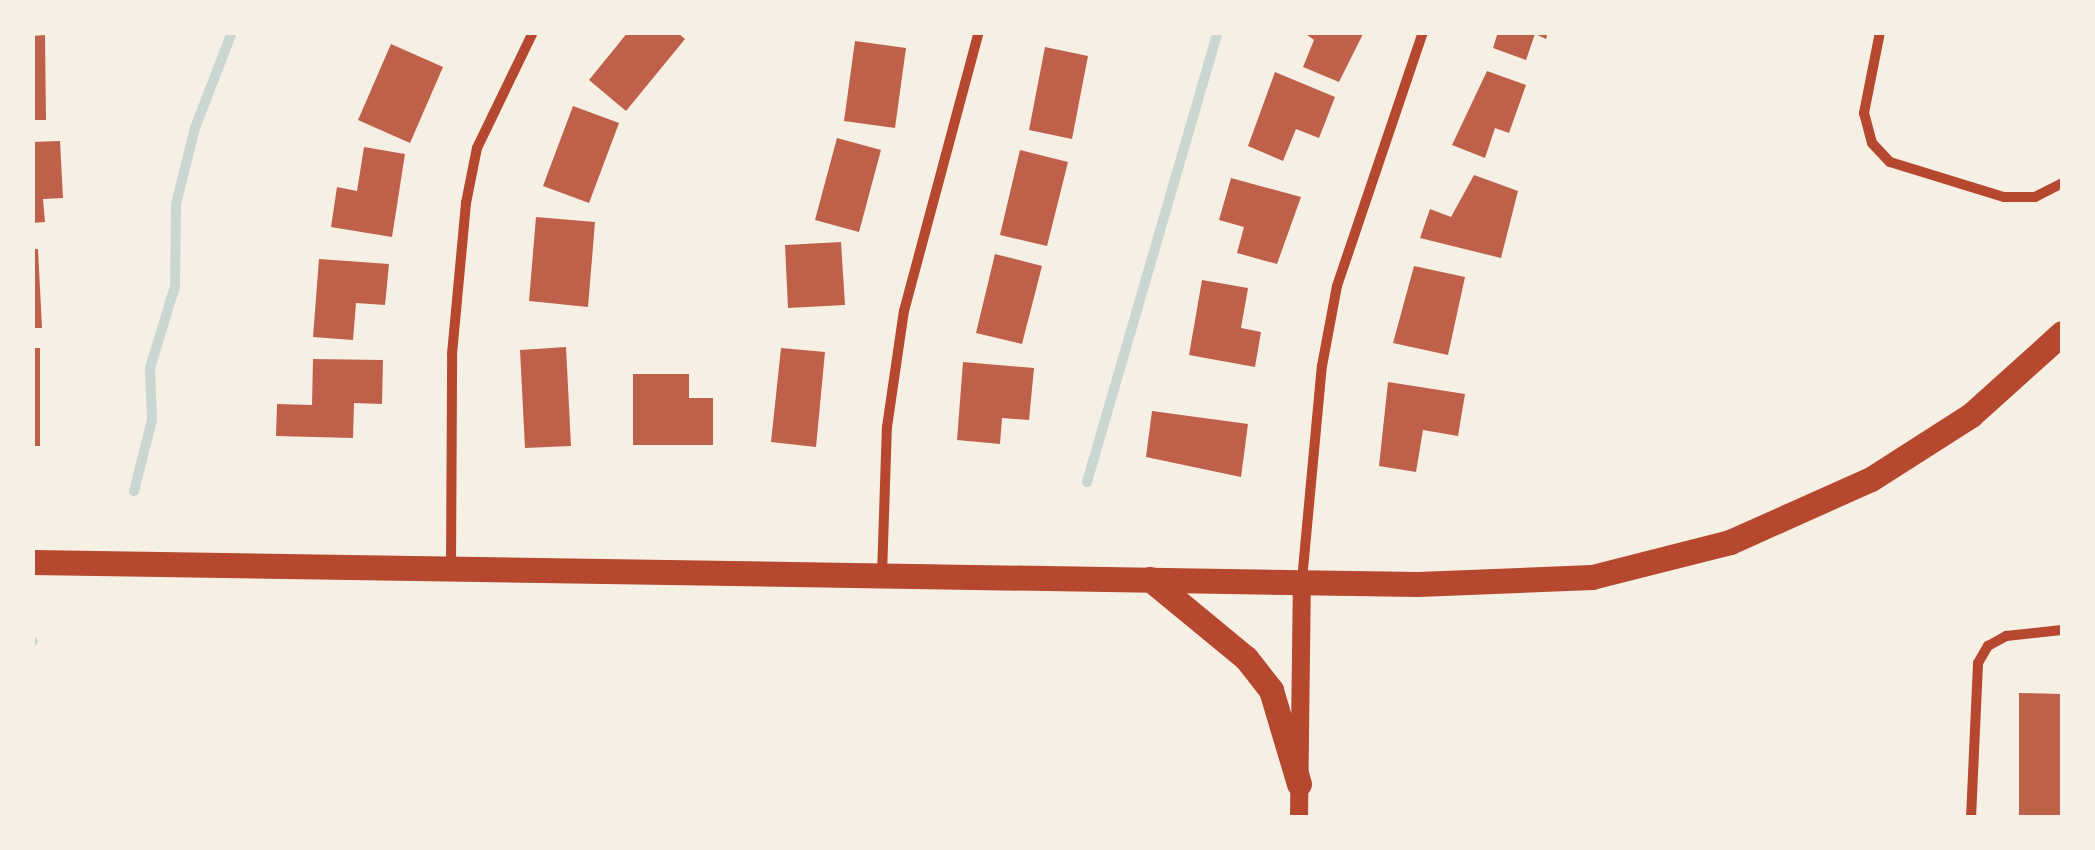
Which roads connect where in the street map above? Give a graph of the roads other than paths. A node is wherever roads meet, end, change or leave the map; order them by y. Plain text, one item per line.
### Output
1 (533, 32) edge
2 (978, 32) edge
3 (1424, 32) edge
4 (1880, 32) edge
5 (2062, 183) edge
6 (2062, 333) edge
7 (32, 562) edge
8 (451, 570) junction
9 (882, 576) junction
10 (1150, 579) junction
11 (1302, 582) junction
12 (2062, 630) edge
13 (1299, 784) junction
14 (1299, 818) edge
15 (1971, 818) edge

1 - 8 street
2 - 9 street
3 - 11 street
4 - 5 street
6 - 11 main road
7 - 8 main road
8 - 9 main road
9 - 10 main road
10 - 11 main road
10 - 13 main road
11 - 13 street
12 - 15 street
13 - 14 street

